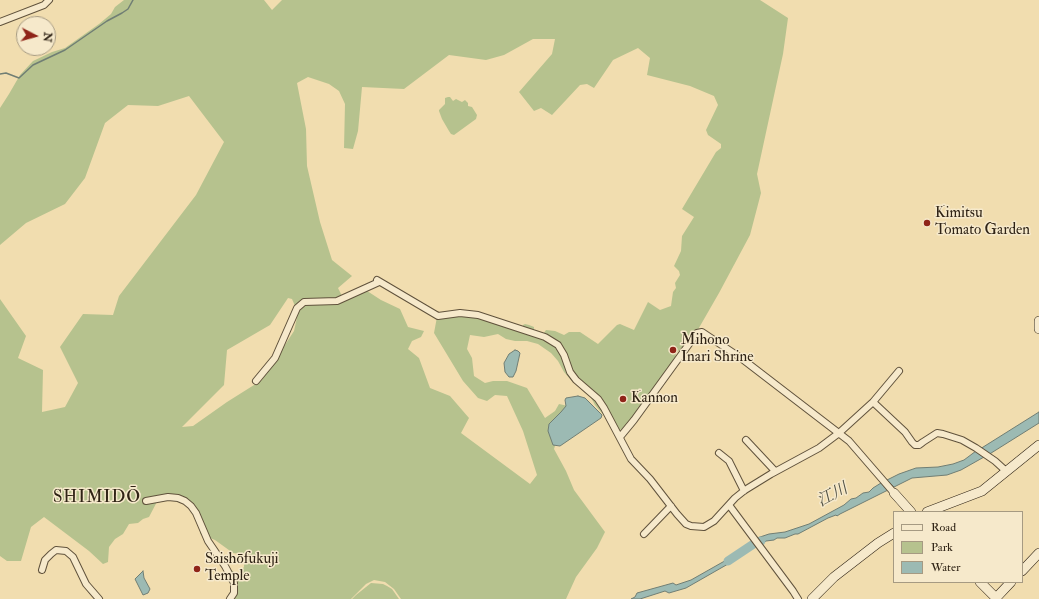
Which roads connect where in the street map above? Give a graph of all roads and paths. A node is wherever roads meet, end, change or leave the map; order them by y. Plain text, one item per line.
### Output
1 (49, 0) edge
2 (0, 22) edge
3 (1039, 320) edge
4 (1039, 329) edge
5 (899, 371) dead end
6 (256, 381) dead end
7 (873, 402) junction
8 (839, 434) junction
9 (620, 437) junction
10 (746, 440) dead end
11 (1039, 445) edge
12 (719, 453) dead end
13 (775, 471) junction
14 (1006, 471) junction
15 (744, 491) junction
16 (894, 493) joint
17 (146, 501) dead end
18 (729, 505) junction
19 (671, 506) junction
20 (910, 511) edge
21 (930, 511) edge
22 (644, 534) dead end
23 (893, 534) edge
24 (1039, 553) edge
25 (42, 570) dead end
26 (1023, 570) edge
27 (981, 583) edge
28 (1010, 583) edge
29 (99, 599) edge
30 (230, 599) edge
31 (798, 599) edge
32 (812, 599) edge
33 (996, 599) edge

1 - 2 street
3 - 4 street
5 - 7 street
6 - 9 street
7 - 8 street
7 - 14 street
8 - 9 street
8 - 13 street
8 - 16 street
9 - 19 street
10 - 13 street
11 - 14 street
12 - 15 street
13 - 15 street
14 - 21 street
15 - 18 street
16 - 20 street
17 - 30 street
18 - 19 street
18 - 31 street
19 - 22 street
23 - 32 street
24 - 26 street
25 - 29 street
27 - 33 street
28 - 33 street

